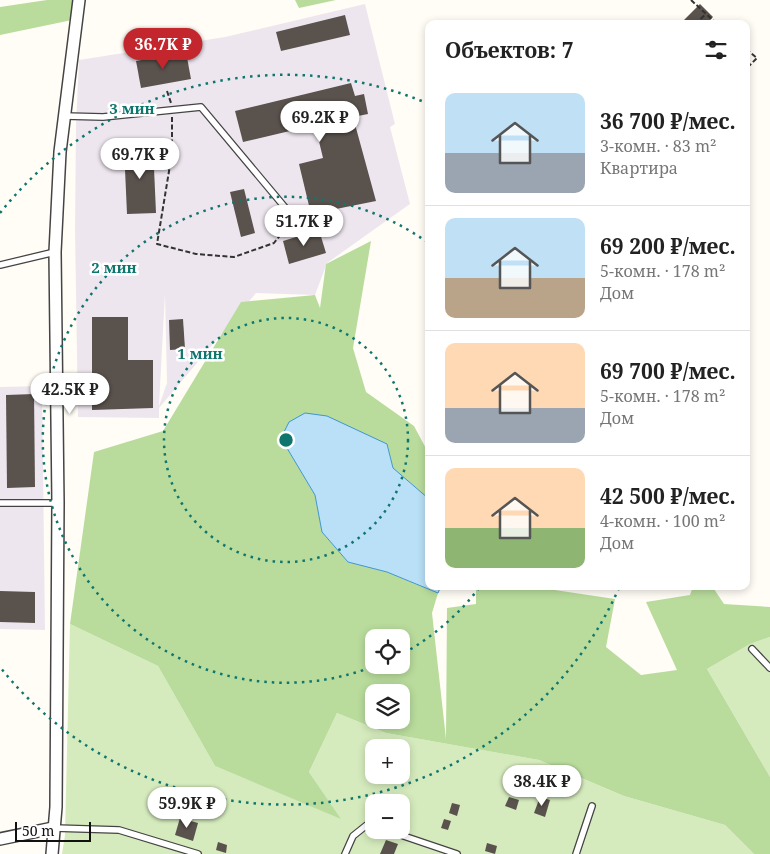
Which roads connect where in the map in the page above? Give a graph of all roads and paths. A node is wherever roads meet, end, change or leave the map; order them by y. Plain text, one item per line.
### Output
1 (79, 0) edge
2 (691, 0) edge
3 (706, 14) junction
4 (699, 20) edge
5 (713, 20) edge
6 (750, 52) edge
7 (750, 64) edge
8 (167, 91) dead end
9 (172, 110) junction
10 (64, 116) junction
11 (293, 217) joint
12 (55, 252) junction
13 (0, 265) edge
14 (0, 502) edge
15 (58, 503) junction
16 (752, 649) dead end
17 (770, 668) edge
18 (592, 806) dead end
19 (365, 826) edge
20 (53, 828) junction
21 (410, 838) edge
22 (0, 839) edge
23 (52, 854) edge
24 (198, 854) edge
25 (345, 854) edge
26 (457, 854) edge
27 (576, 854) edge

1 - 10 street
2 - 3 path
3 - 4 path
3 - 5 path
6 - 7 path
8 - 9 path
9 - 10 lane
9 - 11 lane
9 - 11 path
10 - 12 street
12 - 13 lane
12 - 15 street
14 - 15 lane
15 - 20 street
16 - 17 lane
18 - 27 lane
19 - 25 lane
20 - 22 street
20 - 23 street
20 - 24 lane
21 - 26 lane

